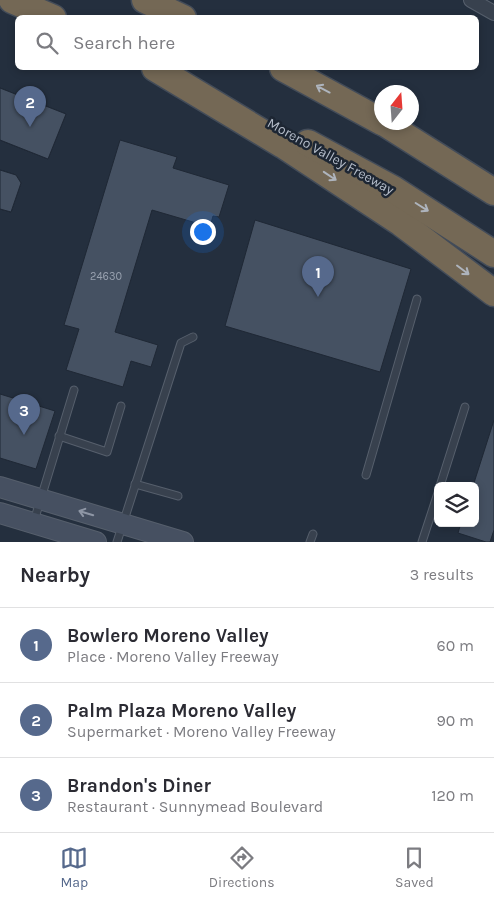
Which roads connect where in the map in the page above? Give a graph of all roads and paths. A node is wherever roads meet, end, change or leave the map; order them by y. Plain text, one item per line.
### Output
1 (12, 0) edge
2 (145, 0) edge
3 (477, 1) edge
4 (494, 13) edge
5 (46, 15) edge
6 (177, 15) edge
7 (158, 70) edge
8 (168, 70) edge
9 (288, 70) edge
10 (374, 116) edge
11 (396, 130) edge
12 (400, 130) edge
13 (494, 179) edge
14 (494, 192) edge
15 (494, 254) edge
16 (494, 293) edge
17 (417, 299) dead end
18 (193, 336) dead end
19 (74, 390) dead end
20 (121, 406) dead end
21 (465, 407) dead end
22 (59, 436) junction
23 (366, 475) dead end
24 (441, 482) edge
25 (136, 484) junction
26 (0, 486) edge
27 (178, 496) dead end
28 (40, 499) junction
29 (434, 505) edge
30 (0, 513) edge
31 (33, 523) junction
32 (120, 533) edge
33 (312, 534) dead end
34 (72, 538) edge
35 (96, 542) edge
36 (183, 542) edge
37 (310, 542) edge
38 (422, 542) edge

1 - 5 highway
2 - 6 highway
3 - 4 street
7 -> 16 highway
8 -> 15 highway, Moreno Valley Freeway
10 -> 9 highway
11 - 14 highway
12 - 13 highway
17 - 23 lane
18 - 25 lane
19 - 22 lane
20 - 22 lane
21 - 24 lane
22 - 28 lane
25 - 27 lane
25 - 32 lane
26 - 28 main road
28 - 31 lane
32 -> 28 main road
29 - 38 lane
30 - 31 main road
31 - 34 main road
32 - 36 main road
33 - 37 lane
34 - 35 main road

